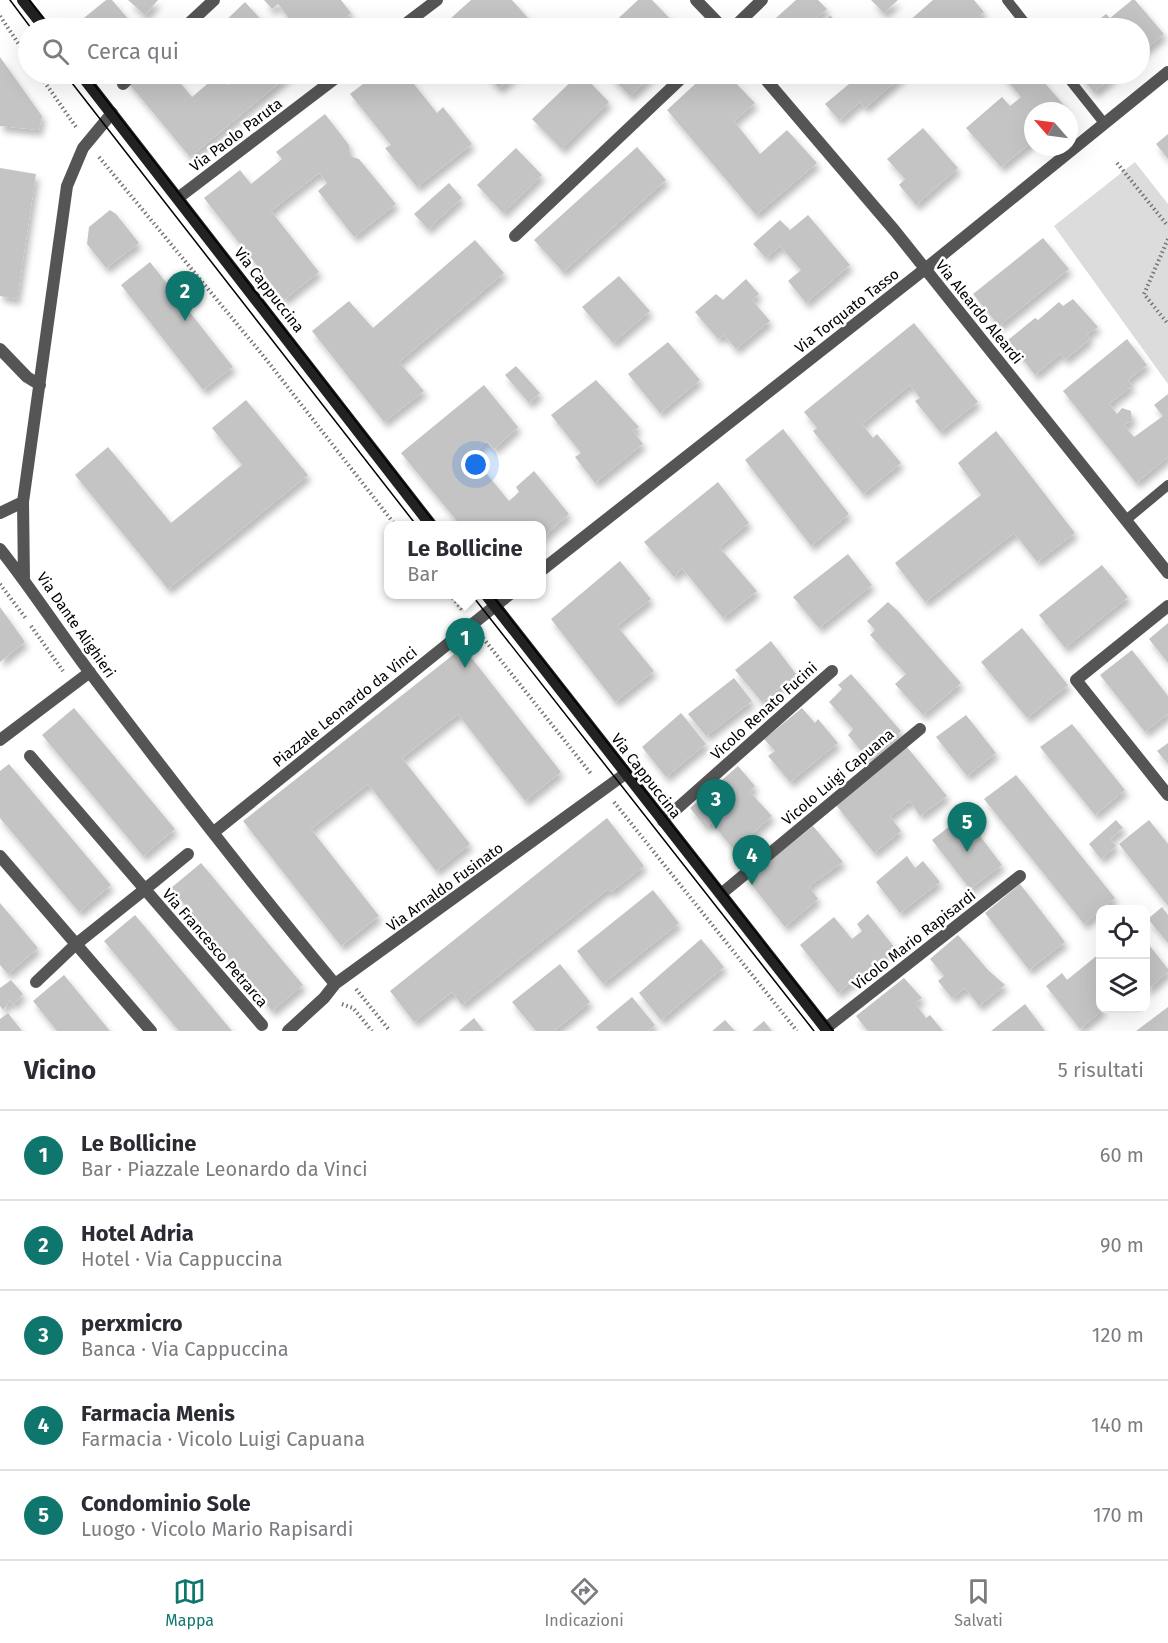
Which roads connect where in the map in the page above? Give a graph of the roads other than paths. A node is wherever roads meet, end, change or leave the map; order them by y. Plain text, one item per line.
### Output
1 (23, 0) edge
2 (214, 0) edge
3 (437, 0) edge
4 (696, 0) edge
5 (762, 0) edge
6 (1007, 0) edge
7 (37, 18) edge
8 (195, 18) edge
9 (413, 18) edge
10 (713, 18) edge
11 (743, 18) edge
12 (1021, 18) edge
13 (1168, 72) edge
14 (89, 84) edge
15 (328, 84) edge
16 (675, 84) edge
17 (769, 84) edge
18 (1073, 84) edge
19 (112, 113) junction
20 (1104, 123) junction
21 (178, 198) junction
22 (515, 236) dead end
23 (925, 269) junction
24 (0, 349) edge
25 (39, 385) junction
26 (1168, 485) edge
27 (23, 502) junction
28 (0, 513) edge
29 (1126, 520) junction
30 (429, 521) edge
31 (0, 549) edge
32 (546, 567) edge
33 (1168, 573) edge
34 (24, 579) junction
35 (490, 599) edge
36 (504, 599) edge
37 (495, 606) junction
38 (1168, 606) edge
39 (832, 671) dead end
40 (90, 672) junction
41 (920, 729) dead end
42 (0, 740) edge
43 (30, 756) dead end
44 (625, 774) junction
45 (1168, 795) edge
46 (663, 821) junction
47 (214, 832) junction
48 (188, 854) dead end
49 (0, 856) edge
50 (1020, 876) dead end
51 (144, 890) junction
52 (721, 894) junction
53 (75, 945) junction
54 (36, 982) dead end
55 (335, 984) junction
56 (262, 1025) dead end
57 (827, 1030) edge
58 (151, 1031) edge
59 (288, 1031) edge

1 - 7 street
2 - 8 street
3 - 9 street
4 - 10 street
5 - 11 street
6 - 12 lane
13 - 20 street, Via Torquato Tasso
14 - 19 street, Via Cappuccina
15 - 21 street, Via Paolo Paruta
16 - 22 street
17 - 23 street, Via Aleardo Aleardi
18 - 20 lane
19 - 21 street, Via Cappuccina
19 - 25 street, Via Dante Alighieri
20 - 23 street, Via Torquato Tasso
21 - 30 street, Via Cappuccina
23 - 29 street, Via Aleardo Aleardi
23 - 32 street, Via Torquato Tasso
24 - 25 street
25 - 27 street, Via Dante Alighieri
26 - 29 lane
27 - 28 street
27 - 34 street, Via Dante Alighieri
29 - 33 street, Via Aleardo Aleardi
31 - 34 street
34 - 40 street, Via Dante Alighieri
35 - 37 street, Via Cappuccina
36 - 37 street
37 - 44 street, Via Cappuccina
37 - 47 street, Piazzale Leonardo da Vinci
38 - 45 street
39 - 46 street, Vicolo Renato Fucini
40 - 42 street
40 - 47 street, Via Dante Alighieri
41 - 52 street, Vicolo Luigi Capuana
43 - 51 street, Via Francesco Petrarca
44 - 46 street, Via Cappuccina
44 - 55 street, Via Arnaldo Fusinato
46 - 52 street, Via Cappuccina
47 - 55 street, Via Dante Alighieri
48 - 51 street, Via Francesco Petrarca
49 - 53 street
50 - 57 street, Vicolo Mario Rapisardi
51 - 53 street, Via Francesco Petrarca
51 - 56 street, Via Francesco Petrarca
52 - 57 street, Via Cappuccina
53 - 54 street, Via Francesco Petrarca
53 - 58 street
55 - 59 street, Via Arnaldo Fusinato

